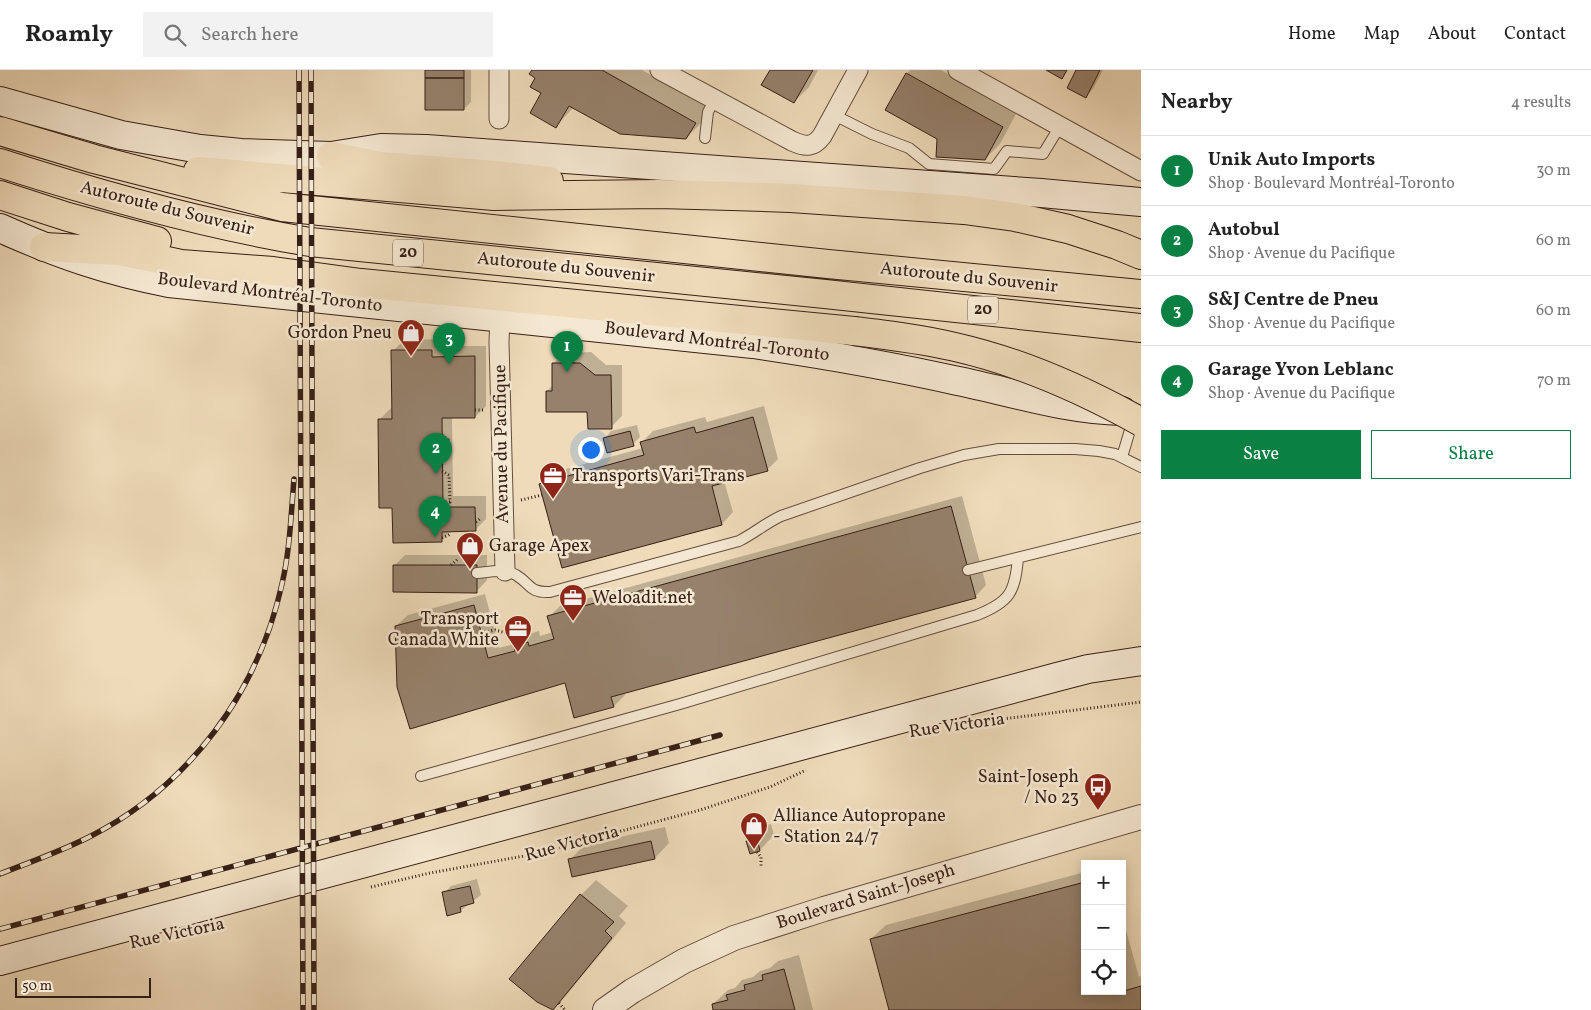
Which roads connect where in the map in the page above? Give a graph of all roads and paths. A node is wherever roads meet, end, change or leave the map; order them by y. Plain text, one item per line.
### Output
1 (499, 70) edge
2 (660, 70) edge
3 (858, 70) edge
4 (958, 70) edge
5 (715, 100) junction
6 (0, 101) edge
7 (834, 115) junction
8 (498, 119) dead end
9 (1060, 126) junction
10 (0, 131) edge
11 (705, 138) dead end
12 (808, 146) junction
13 (331, 156) junction
14 (94, 159) junction
15 (0, 163) edge
16 (1141, 171) edge
17 (792, 175) junction
18 (659, 194) junction
19 (0, 195) edge
20 (1141, 202) edge
21 (0, 228) edge
22 (44, 247) junction
23 (1141, 255) edge
24 (273, 271) junction
25 (1141, 294) edge
26 (500, 318) junction
27 (1141, 328) edge
28 (410, 338) dead end
29 (451, 340) dead end
30 (410, 350) dead end
31 (573, 351) dead end
32 (450, 357) dead end
33 (574, 363) dead end
34 (1139, 415) edge
35 (442, 435) dead end
36 (448, 452) dead end
37 (1122, 457) junction
38 (1141, 467) edge
39 (442, 471) dead end
40 (443, 502) dead end
41 (480, 519) dead end
42 (476, 522) dead end
43 (1141, 527) edge
44 (451, 534) dead end
45 (442, 538) dead end
46 (1018, 558) junction
47 (458, 559) dead end
48 (452, 565) dead end
49 (968, 570) dead end
50 (505, 571) junction
51 (477, 573) dead end
52 (481, 633) dead end
53 (520, 644) dead end
54 (1141, 661) edge
55 (1141, 702) edge
56 (983, 722) dead end
57 (811, 767) dead end
58 (422, 776) dead end
59 (1141, 817) edge
60 (757, 852) dead end
61 (761, 866) dead end
62 (367, 888) dead end
63 (0, 961) edge
64 (559, 1003) dead end
65 (565, 1010) edge
66 (605, 1010) edge

1 - 8 street
2 - 5 street
3 - 7 street
4 - 9 street
5 - 11 lane
5 - 12 street
6 - 13 main road
7 - 9 lane
7 - 12 street
9 - 16 street
10 - 14 highway, Autoroute du Souvenir / 20
12 - 17 street
13 - 17 main road
13 - 18 highway
14 - 18 highway
14 - 25 highway, Autoroute du Souvenir / 20
15 - 27 highway, Autoroute du Souvenir / 20
17 - 20 main road
18 - 23 highway
19 - 24 highway
21 - 22 main road, Boulevard Montréal-Toronto
22 - 24 highway
22 - 26 main road, Boulevard Montréal-Toronto
24 - 34 highway, bridge
26 - 34 main road, Boulevard Montréal-Toronto
26 - 50 street, Avenue du Pacifique
28 - 30 path
29 - 32 path
31 - 33 path
34 - 37 lane
35 - 36 path
37 - 38 lane
37 - 50 lane
39 - 40 path
41 - 42 path
43 - 46 lane
44 - 45 path
46 - 49 lane
46 - 58 lane
47 - 48 path
50 - 51 lane
52 - 53 path
54 - 63 main road, Rue Victoria
55 - 56 path, Rue Victoria
57 - 62 path, Rue Victoria
59 - 66 street, Boulevard Saint-Joseph
60 - 61 path
64 - 65 path

